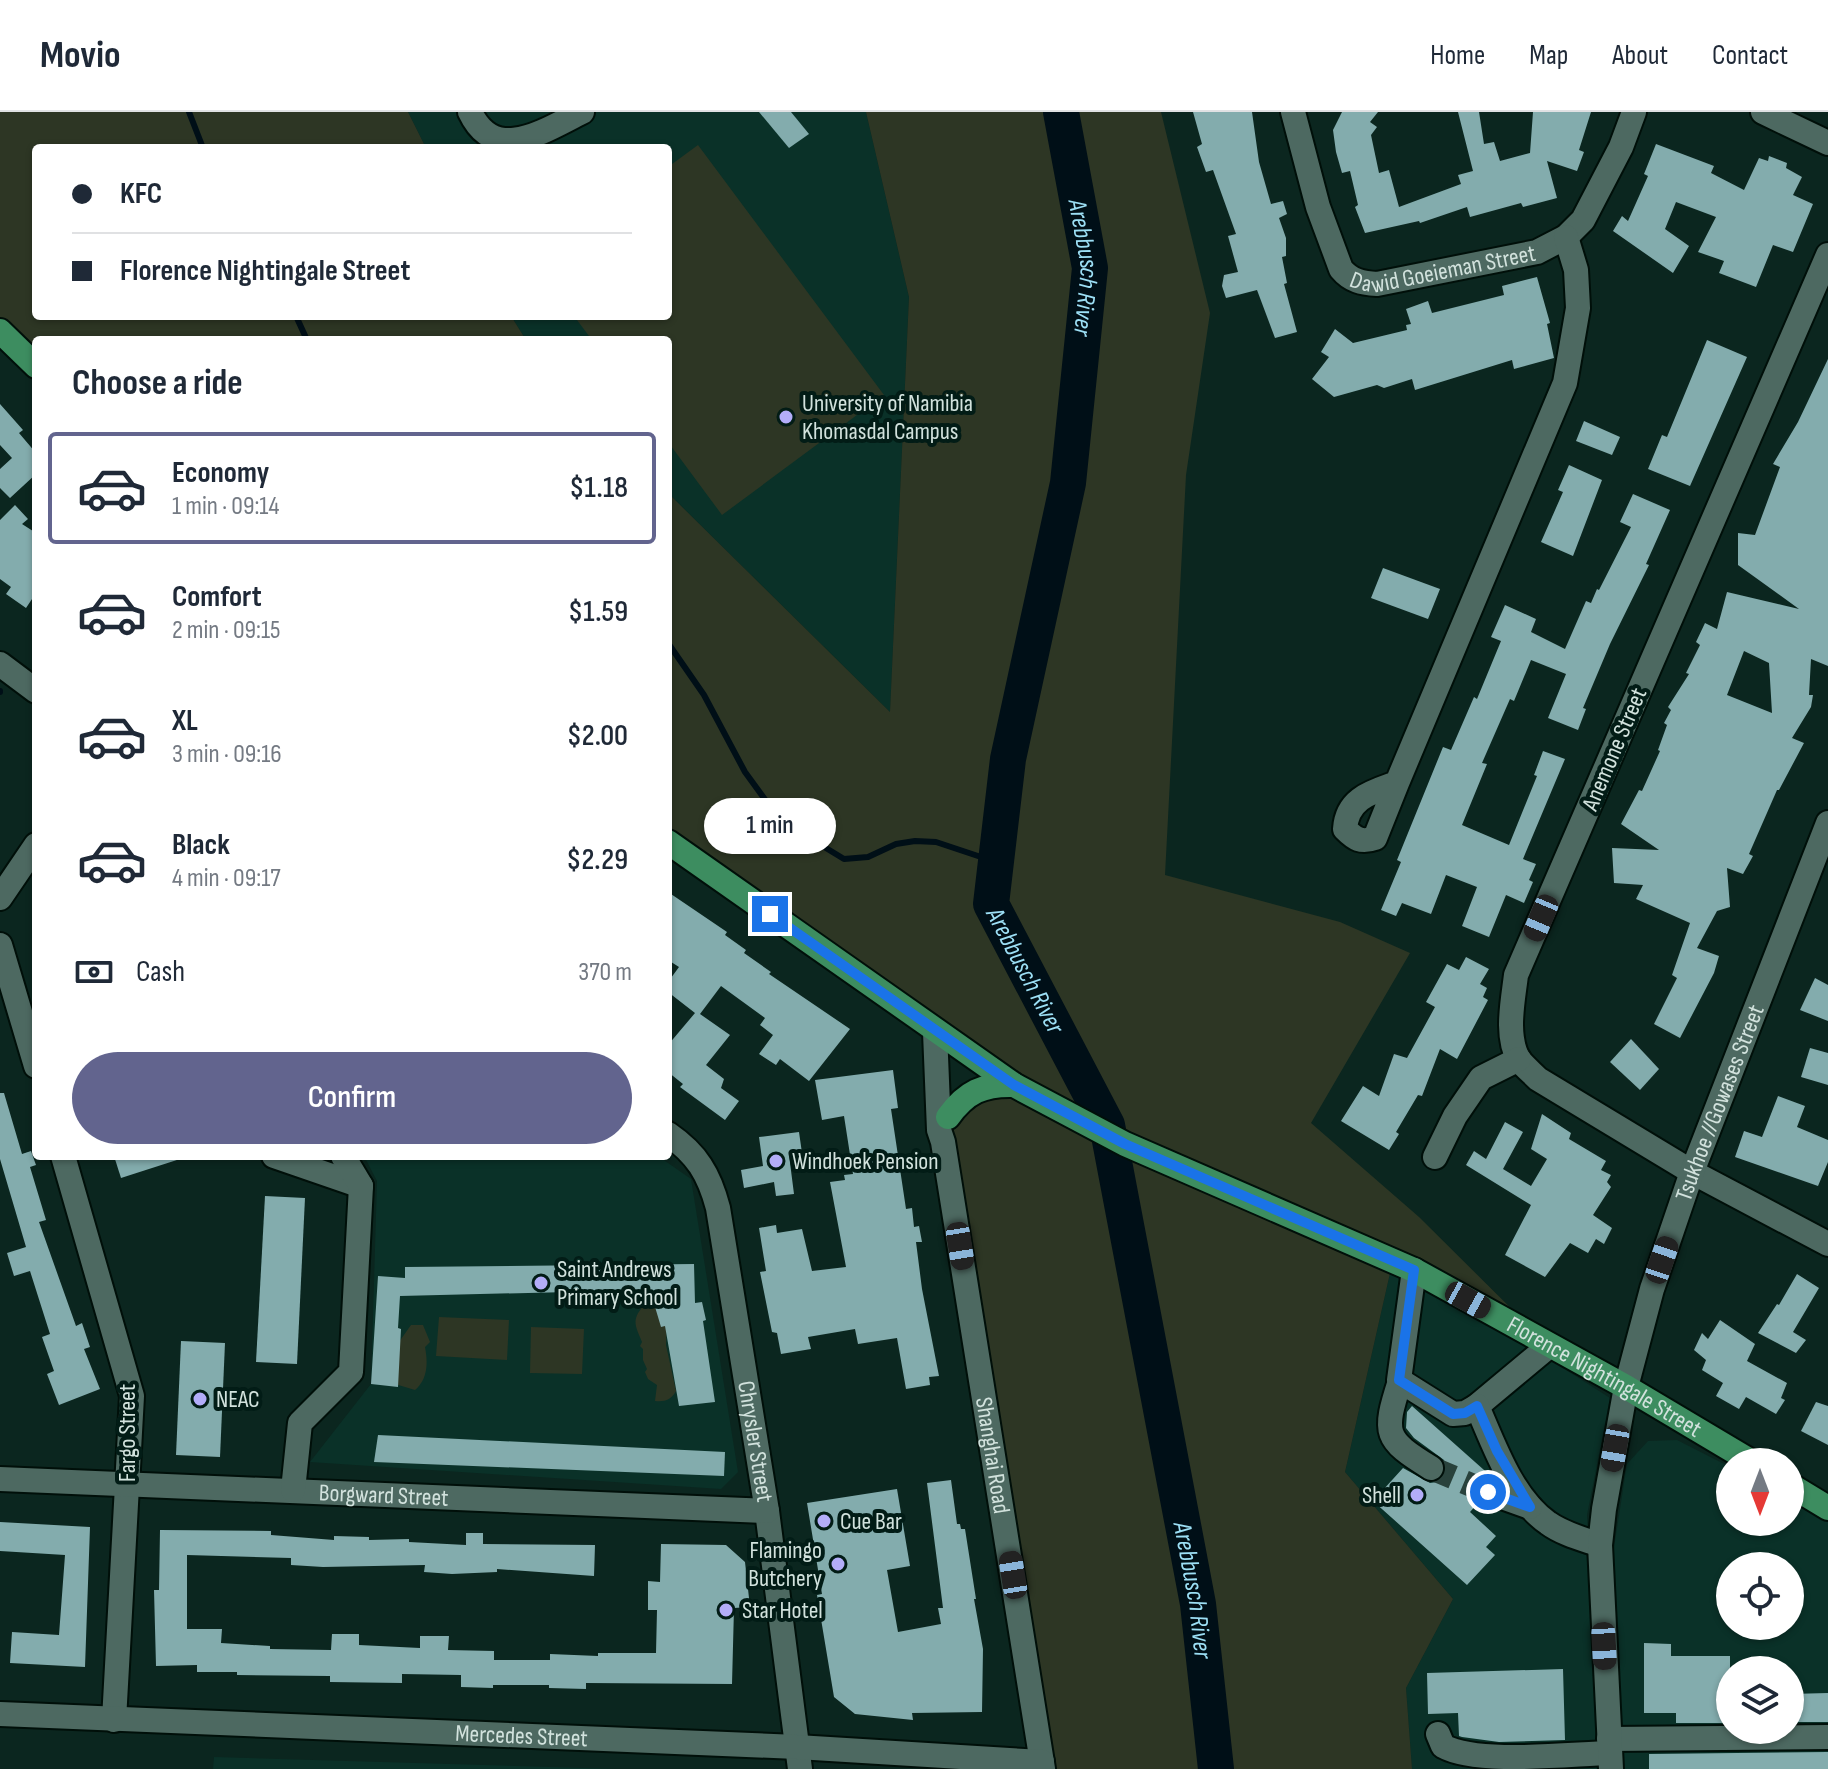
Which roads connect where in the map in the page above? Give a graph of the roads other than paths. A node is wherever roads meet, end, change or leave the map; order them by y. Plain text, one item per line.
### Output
1 (470, 112) edge
2 (582, 112) edge
3 (1293, 112) edge
4 (1634, 112) edge
5 (1763, 112) edge
6 (1828, 143) edge
7 (1566, 237) junction
8 (1828, 255) edge
9 (0, 331) edge
10 (32, 362) edge
11 (0, 664) edge
12 (32, 688) edge
13 (1397, 783) dead end
14 (1827, 831) edge
15 (672, 845) edge
16 (32, 851) edge
17 (0, 898) edge
18 (0, 945) edge
19 (942, 1037) junction
20 (32, 1053) edge
21 (1519, 1059) junction
22 (1014, 1085) junction
23 (948, 1117) junction
24 (672, 1137) edge
25 (943, 1142) junction
26 (1435, 1157) dead end
27 (64, 1160) edge
28 (286, 1160) edge
29 (345, 1160) edge
30 (1692, 1172) junction
31 (361, 1186) junction
32 (1828, 1244) edge
33 (1414, 1270) junction
34 (1549, 1346) junction
35 (1400, 1381) junction
36 (1626, 1387) junction
37 (1477, 1406) junction
38 (1728, 1448) edge
39 (1431, 1468) tunnel mouth
40 (0, 1479) edge
41 (128, 1485) junction
42 (293, 1490) junction
43 (1488, 1492) tunnel mouth
44 (1804, 1493) edge
45 (1530, 1507) junction
46 (1828, 1508) edge
47 (767, 1511) junction
48 (1600, 1545) junction
49 (0, 1714) edge
50 (114, 1720) junction
51 (1438, 1734) dead end
52 (1828, 1737) edge
53 (1610, 1754) edge
54 (798, 1758) edge
55 (1043, 1765) edge

1 - 2 street
3 - 7 street, Dawid Goeieman Street
4 - 7 street, Dawid Goeieman Street
5 - 6 street
7 - 13 street
8 - 21 street, Anemone Street
9 - 10 main road
11 - 12 street
14 - 30 street, Tsukhoe //Gowases Street
15 - 19 main road, Florence Nightingale Street
16 - 17 street
18 - 20 street
19 - 22 main road, Florence Nightingale Street
19 - 23 street, Shanghai Road
19 - 25 street, Shanghai Road
21 - 26 street
21 - 30 street
22 - 23 main road
22 - 33 main road, Florence Nightingale Street
23 - 25 street, Shanghai Road
24 - 47 street, Chrysler Street
25 - 55 street, Shanghai Road
27 - 41 street, Fargo Street
28 - 31 street
29 - 31 street
30 - 32 street
30 - 36 street, Tsukhoe //Gowases Street
31 - 42 street
33 - 34 main road, Florence Nightingale Street
33 - 35 street
34 - 36 main road, Florence Nightingale Street
34 - 37 street
35 - 37 street
35 - 39 street
36 - 38 main road, Florence Nightingale Street
36 - 48 street, Tsukhoe //Gowases Street
37 - 45 street
40 - 41 street, Borgward Street
41 - 42 street, Borgward Street
41 - 50 street, Fargo Street
42 - 47 street, Borgward Street
43 - 45 street
44 - 46 main road
45 - 48 street
47 - 54 street, Chrysler Street
48 - 53 street, Tsukhoe //Gowases Street
49 - 50 street, Mercedes Street
50 - 54 street, Mercedes Street
51 - 53 street
52 - 53 street
54 - 55 street, Mercedes Street

